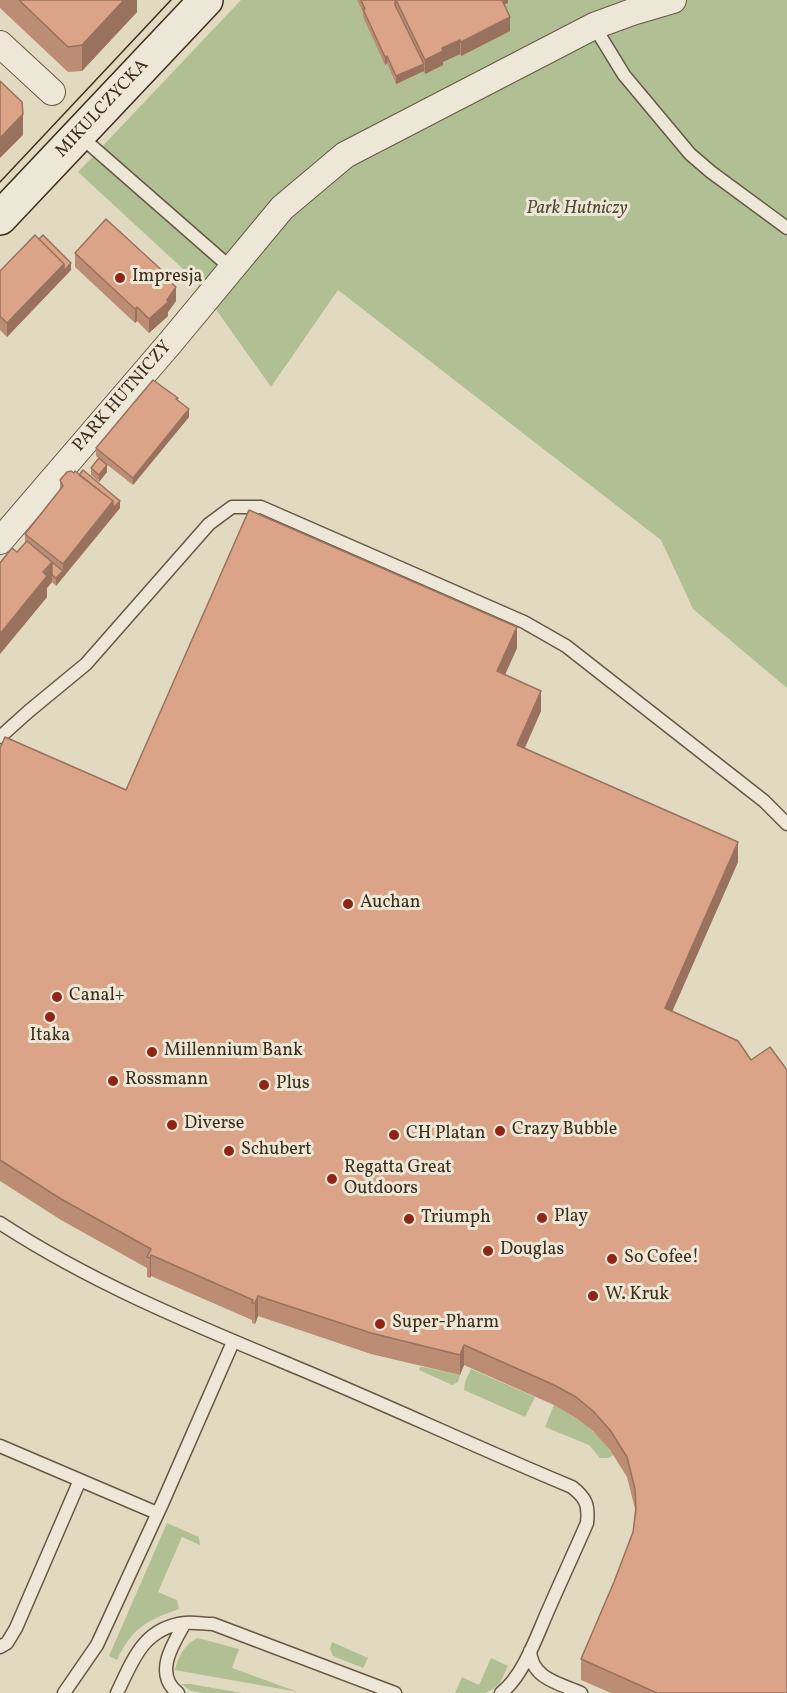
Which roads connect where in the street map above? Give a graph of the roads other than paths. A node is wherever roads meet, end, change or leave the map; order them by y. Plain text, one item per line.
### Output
1 (206, 0) edge
2 (673, 0) edge
3 (594, 26) junction
4 (0, 44) edge
5 (52, 92) dead end
6 (79, 135) junction
7 (0, 218) edge
8 (787, 228) edge
9 (231, 268) junction
10 (0, 541) edge
11 (0, 737) edge
12 (787, 824) edge
13 (0, 1223) edge
14 (233, 1342) junction
15 (0, 1446) edge
16 (80, 1480) junction
17 (158, 1513) junction
18 (185, 1623) junction
19 (0, 1647) edge
20 (530, 1651) junction
21 (64, 1693) edge
22 (117, 1693) edge
23 (178, 1693) edge
24 (395, 1693) edge
25 (501, 1693) edge
26 (581, 1693) edge

1 - 6 main road, MIKULCZYCKA
2 - 3 street, PARK HUTNICZY
3 - 8 lane
3 - 9 street, PARK HUTNICZY
4 - 5 street
6 - 7 main road, MIKULCZYCKA
6 - 9 lane
9 - 10 street, PARK HUTNICZY
11 - 12 lane
13 - 14 lane
14 - 17 lane
14 - 20 lane
15 - 16 lane
16 - 17 lane
16 - 19 lane
17 - 21 lane
18 - 22 lane
18 - 23 lane
18 - 24 lane
20 - 25 lane
20 - 26 lane

